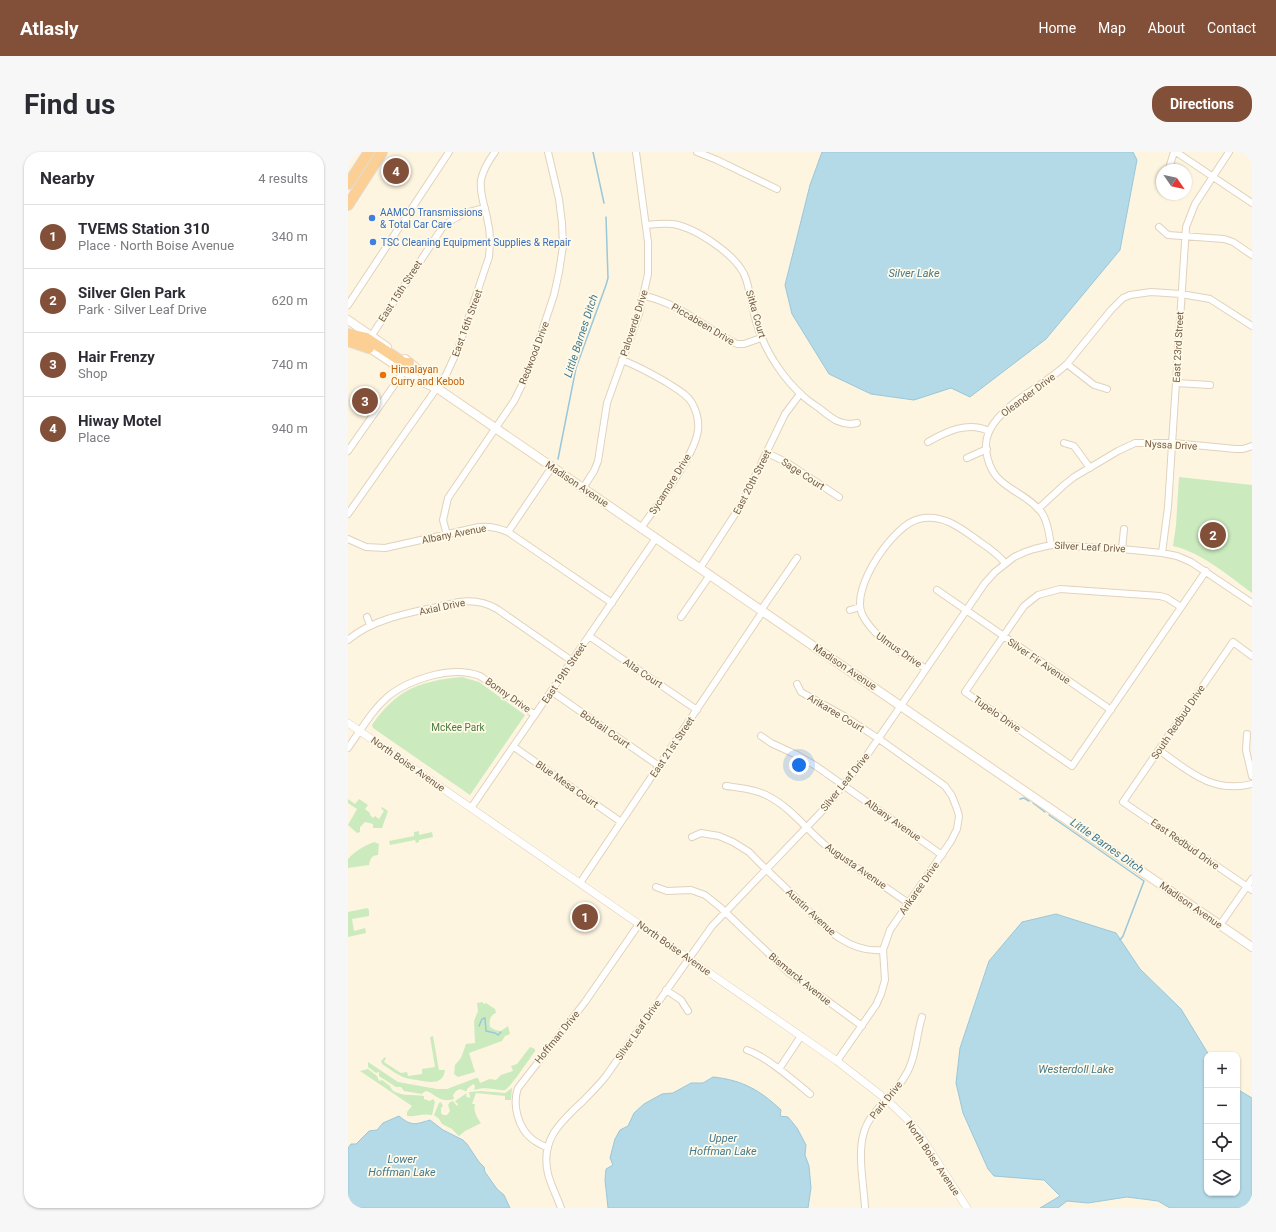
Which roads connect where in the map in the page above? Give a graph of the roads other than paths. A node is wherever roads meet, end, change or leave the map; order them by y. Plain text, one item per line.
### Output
1 (369, 152) edge
2 (382, 152) edge
3 (449, 152) edge
4 (495, 152) edge
5 (548, 152) edge
6 (636, 152) edge
7 (697, 152) edge
8 (1175, 152) edge
9 (1229, 152) edge
10 (1170, 164) edge
11 (1212, 176) junction
12 (348, 184) edge
13 (777, 189) dead end
14 (1252, 203) edge
15 (348, 205) edge
16 (485, 208) junction
17 (646, 225) junction
18 (1159, 227) dead end
19 (1185, 236) junction
20 (1252, 255) edge
21 (1181, 294) junction
22 (644, 296) junction
23 (348, 305) edge
24 (348, 320) edge
25 (1252, 326) edge
26 (349, 335) edge
27 (372, 335) junction
28 (762, 338) junction
29 (369, 348) joint
30 (622, 360) junction
31 (1067, 364) junction
32 (407, 367) junction
33 (1176, 383) junction
34 (1210, 385) dead end
35 (436, 388) junction
36 (1107, 389) dead end
37 (800, 394) junction
38 (856, 423) dead end
39 (495, 428) junction
40 (989, 431) junction
41 (928, 442) dead end
42 (1064, 443) dead end
43 (1173, 443) junction
44 (1252, 446) edge
45 (986, 449) junction
46 (348, 451) edge
47 (767, 453) junction
48 (967, 458) dead end
49 (552, 467) junction
50 (1090, 468) junction
51 (583, 488) junction
52 (839, 497) dead end
53 (1038, 509) junction
54 (348, 514) edge
55 (642, 528) junction
56 (1124, 529) dead end
57 (508, 532) junction
58 (447, 535) junction
59 (656, 538) junction
60 (348, 539) edge
61 (1051, 545) junction
62 (1122, 549) junction
63 (1162, 553) junction
64 (797, 558) dead end
65 (1005, 564) junction
66 (700, 568) junction
67 (1206, 572) junction
68 (710, 575) junction
69 (937, 590) dead end
70 (612, 603) junction
71 (1252, 603) edge
72 (860, 607) junction
73 (1181, 607) junction
74 (850, 610) dead end
75 (967, 610) junction
76 (762, 611) junction
77 (367, 617) dead end
78 (681, 617) dead end
79 (370, 625) junction
80 (589, 636) junction
81 (1003, 636) junction
82 (348, 640) edge
83 (1252, 656) edge
84 (572, 661) junction
85 (926, 669) junction
86 (797, 684) dead end
87 (551, 692) junction
88 (901, 706) junction
89 (697, 710) junction
90 (1111, 710) junction
91 (535, 715) junction
92 (348, 723) edge
93 (360, 731) junction
94 (1248, 734) dead end
95 (761, 736) dead end
96 (879, 739) junction
97 (514, 747) junction
98 (348, 748) edge
99 (1159, 750) junction
100 (659, 766) junction
101 (1252, 776) edge
102 (1252, 784) edge
103 (726, 786) dead end
104 (843, 786) junction
105 (1123, 802) joint
106 (472, 808) junction
107 (621, 822) junction
108 (805, 828) junction
109 (692, 837) dead end
110 (942, 855) junction
111 (766, 870) junction
112 (1252, 880) edge
113 (580, 883) junction
114 (656, 887) dead end
115 (1249, 889) edge
116 (908, 902) junction
117 (725, 911) junction
118 (639, 924) junction
119 (1220, 925) junction
120 (1252, 947) edge
121 (883, 950) junction
122 (688, 958) junction
123 (666, 990) junction
124 (688, 1011) dead end
125 (922, 1017) dead end
126 (862, 1026) junction
127 (801, 1036) junction
128 (747, 1050) dead end
129 (837, 1061) junction
130 (779, 1070) junction
131 (810, 1094) dead end
132 (887, 1100) junction
133 (548, 1148) junction
134 (561, 1208) edge
135 (865, 1208) edge
136 (967, 1208) edge

1 - 12 highway
2 - 15 highway
3 - 23 street
4 - 16 street, East 16th Street
5 - 39 street, Redwood Drive
6 - 17 street, Paloverde Drive
7 - 13 street
8 - 10 street
8 - 11 street
9 - 11 street, East 23rd Street
11 - 14 street
11 - 19 street, East 23rd Street
16 - 27 street, East 15th Street
16 - 35 street, East 16th Street
17 - 22 street, Paloverde Drive
17 - 28 street, Sitka Court
18 - 19 street
19 - 20 street
19 - 21 street, East 23rd Street
21 - 25 street, Oleander Drive
21 - 31 street, Oleander Drive
21 - 33 street, East 23rd Street
22 - 28 street, Piccabeen Drive
22 - 30 street, Paloverde Drive
24 - 27 main road, Madison Avenue
26 - 29 highway
26 - 32 highway
27 - 32 main road, Madison Avenue
28 - 37 street, Sitka Court
29 - 32 main road, Madison Avenue
30 - 51 street, Paloverde Drive
30 - 55 street, Sycamore Drive
31 - 36 street
31 - 40 street, Oleander Drive
32 - 35 main road, Madison Avenue
32 - 46 street
33 - 34 street
33 - 43 street, East 23rd Street
35 - 39 main road, Madison Avenue
35 - 54 street, East 16th Street
37 - 38 street, Sitka Court
37 - 47 street, East 20th Street
39 - 49 main road, Madison Avenue
39 - 58 street, Redwood Drive
40 - 41 street
40 - 45 street, Oleander Drive
42 - 50 street
43 - 44 street, Nyssa Drive
43 - 50 street, Nyssa Drive
43 - 63 street, East 23rd Street
45 - 48 street
45 - 53 street, Oleander Drive
47 - 52 street, Sage Court
47 - 66 street, East 20th Street
49 - 51 main road, Madison Avenue
49 - 57 street
50 - 53 street, Nyssa Drive
51 - 55 main road, Madison Avenue
53 - 61 street, Oleander Drive
55 - 59 main road, Madison Avenue
56 - 62 street
57 - 58 street, Albany Avenue
57 - 70 street, Albany Avenue
58 - 60 street, Albany Avenue
59 - 66 main road, Madison Avenue
59 - 70 street, East 19th Street
61 - 62 street, Silver Leaf Drive
61 - 65 street, Silver Leaf Drive
62 - 63 street, Silver Leaf Drive
63 - 67 street, Silver Leaf Drive
64 - 76 street, East 21st Street
65 - 72 street
65 - 75 street, Silver Leaf Drive
66 - 68 main road, Madison Avenue
67 - 71 street, Silver Leaf Drive
67 - 73 street, Tupelo Drive
68 - 76 main road, Madison Avenue
68 - 78 street
69 - 75 street, Silver Fir Avenue
70 - 80 street, East 19th Street
72 - 74 street
72 - 85 street, Ulmus Drive
73 - 81 street, Tupelo Drive
73 - 90 street, Tupelo Drive
75 - 81 street, Silver Fir Avenue
75 - 85 street, Silver Leaf Drive
76 - 88 main road, Madison Avenue
76 - 89 street, East 21st Street
77 - 79 street
79 - 82 street, Axial Drive
79 - 84 street, Axial Drive
80 - 84 street, East 19th Street
80 - 89 street, Alta Court
81 - 90 street, Silver Fir Avenue
81 - 90 street, Tupelo Drive
83 - 99 street, South Redbud Drive
84 - 87 street, East 19th Street
85 - 88 street, Silver Leaf Drive
86 - 96 street, Arikaree Court
87 - 91 street, East 19th Street
87 - 100 street, Bobtail Court
88 - 96 street, Silver Leaf Drive
88 - 119 main road, Madison Avenue
89 - 100 street, East 21st Street
91 - 93 street, Bonny Drive
91 - 97 street, East 19th Street
92 - 93 street, North Boise Avenue
93 - 98 street, Bonny Drive
93 - 106 street, North Boise Avenue
94 - 101 street
95 - 104 street, Albany Avenue
96 - 104 street, Silver Leaf Drive
96 - 110 street, Arikaree Drive
97 - 106 street, East 19th Street
97 - 107 street, Blue Mesa Court
99 - 102 street
99 - 105 street, South Redbud Drive
100 - 107 street, East 21st Street
103 - 108 street, Augusta Avenue
104 - 108 street, Silver Leaf Drive
104 - 110 street, Albany Avenue
105 - 115 street, East Redbud Drive
106 - 113 street, North Boise Avenue
107 - 113 street, East 21st Street
108 - 111 street, Silver Leaf Drive
108 - 116 street, Augusta Avenue
109 - 111 street, Austin Avenue
110 - 116 street, Arikaree Drive
111 - 117 street, Silver Leaf Drive
111 - 121 street, Austin Avenue
112 - 115 street
113 - 118 street, North Boise Avenue
114 - 117 street, Bismarck Avenue
115 - 119 street
116 - 121 street, Arikaree Drive
117 - 122 street, Silver Leaf Drive
117 - 126 street, Bismarck Avenue
118 - 122 street, North Boise Avenue
118 - 133 street, Hoffman Drive
119 - 120 main road, Madison Avenue
121 - 126 street, Arikaree Drive
122 - 123 street, Silver Leaf Drive
122 - 127 street, North Boise Avenue
123 - 124 street
123 - 133 street, Silver Leaf Drive
125 - 132 street, Park Drive
126 - 129 street, Arikaree Drive
127 - 129 street, North Boise Avenue
127 - 130 street
128 - 130 street
129 - 132 street, North Boise Avenue
130 - 131 street
132 - 135 street, Park Drive
132 - 136 street, North Boise Avenue
133 - 134 street, Silver Leaf Drive

